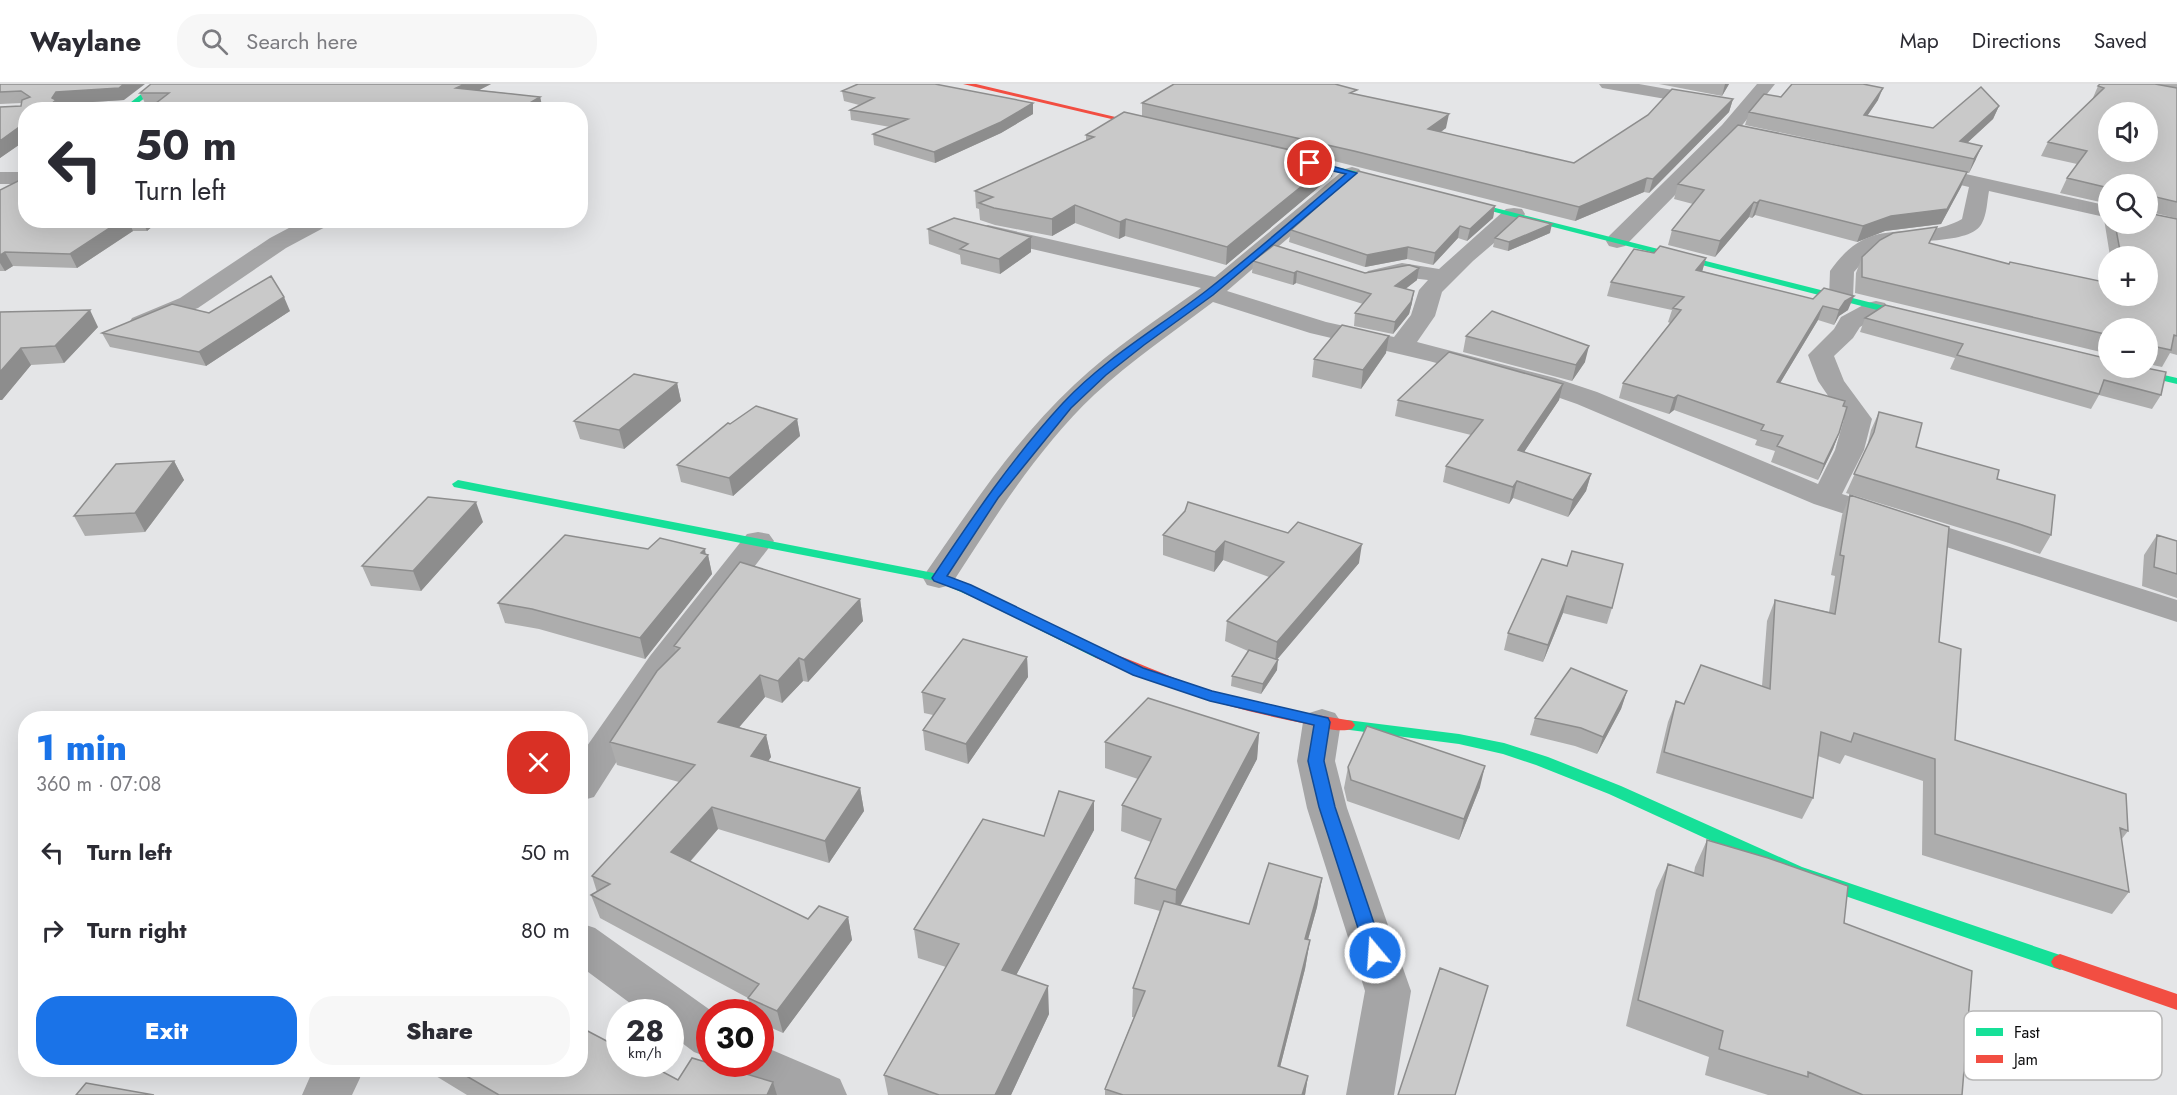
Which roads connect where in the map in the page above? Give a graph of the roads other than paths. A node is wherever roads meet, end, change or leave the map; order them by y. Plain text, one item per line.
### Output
1 (159, 84) edge
2 (967, 84) edge
3 (1608, 84) edge
4 (1766, 84) edge
5 (1002, 87) edge
6 (135, 102) edge
7 (1746, 108) junction
8 (1729, 129) junction
9 (1171, 131) edge
10 (1752, 134) edge
11 (1273, 154) edge
12 (1900, 165) edge
13 (1353, 173) junction
14 (1980, 182) junction
15 (1410, 188) edge
16 (1433, 193) edge
17 (2098, 209) edge
18 (1514, 214) junction
19 (969, 226) edge
20 (306, 228) edge
21 (1617, 241) junction
22 (1268, 245) junction
23 (1295, 255) edge
24 (1353, 273) edge
25 (1444, 277) junction
26 (1215, 289) junction
27 (1841, 298) junction
28 (1875, 308) junction
29 (140, 323) edge
30 (1942, 324) edge
31 (1401, 346) junction
32 (2158, 377) edge
33 (2177, 381) edge
34 (458, 484) dead end
35 (1825, 498) junction
36 (758, 541) junction
37 (939, 578) junction
38 (2177, 611) edge
39 (1323, 722) junction
40 (588, 775) edge
41 (588, 946) edge
42 (2177, 1002) edge
43 (696, 1026) edge
44 (774, 1073) edge
45 (336, 1077) edge
46 (326, 1095) edge
47 (823, 1095) edge
48 (1370, 1095) edge

1 - 6 street
2 - 5 street
3 - 7 street
4 - 7 street
5 - 9 street
7 - 8 street
8 - 10 street
8 - 21 street
11 - 13 street
12 - 14 street
13 - 15 street
13 - 22 street
14 - 17 street
14 - 27 street
16 - 18 street
18 - 21 street
18 - 25 street
19 - 26 street
20 - 29 street
21 - 27 street
22 - 23 street
22 - 26 street
24 - 25 street
25 - 31 street
26 - 31 street
26 - 37 street
27 - 28 street
28 - 30 street
28 - 35 street
31 - 35 street
32 - 33 street
34 - 36 street
35 - 38 street
36 - 37 street
36 - 40 street
37 - 39 street
39 - 42 street
39 - 48 street
41 - 43 street
44 - 47 street
45 - 46 street

